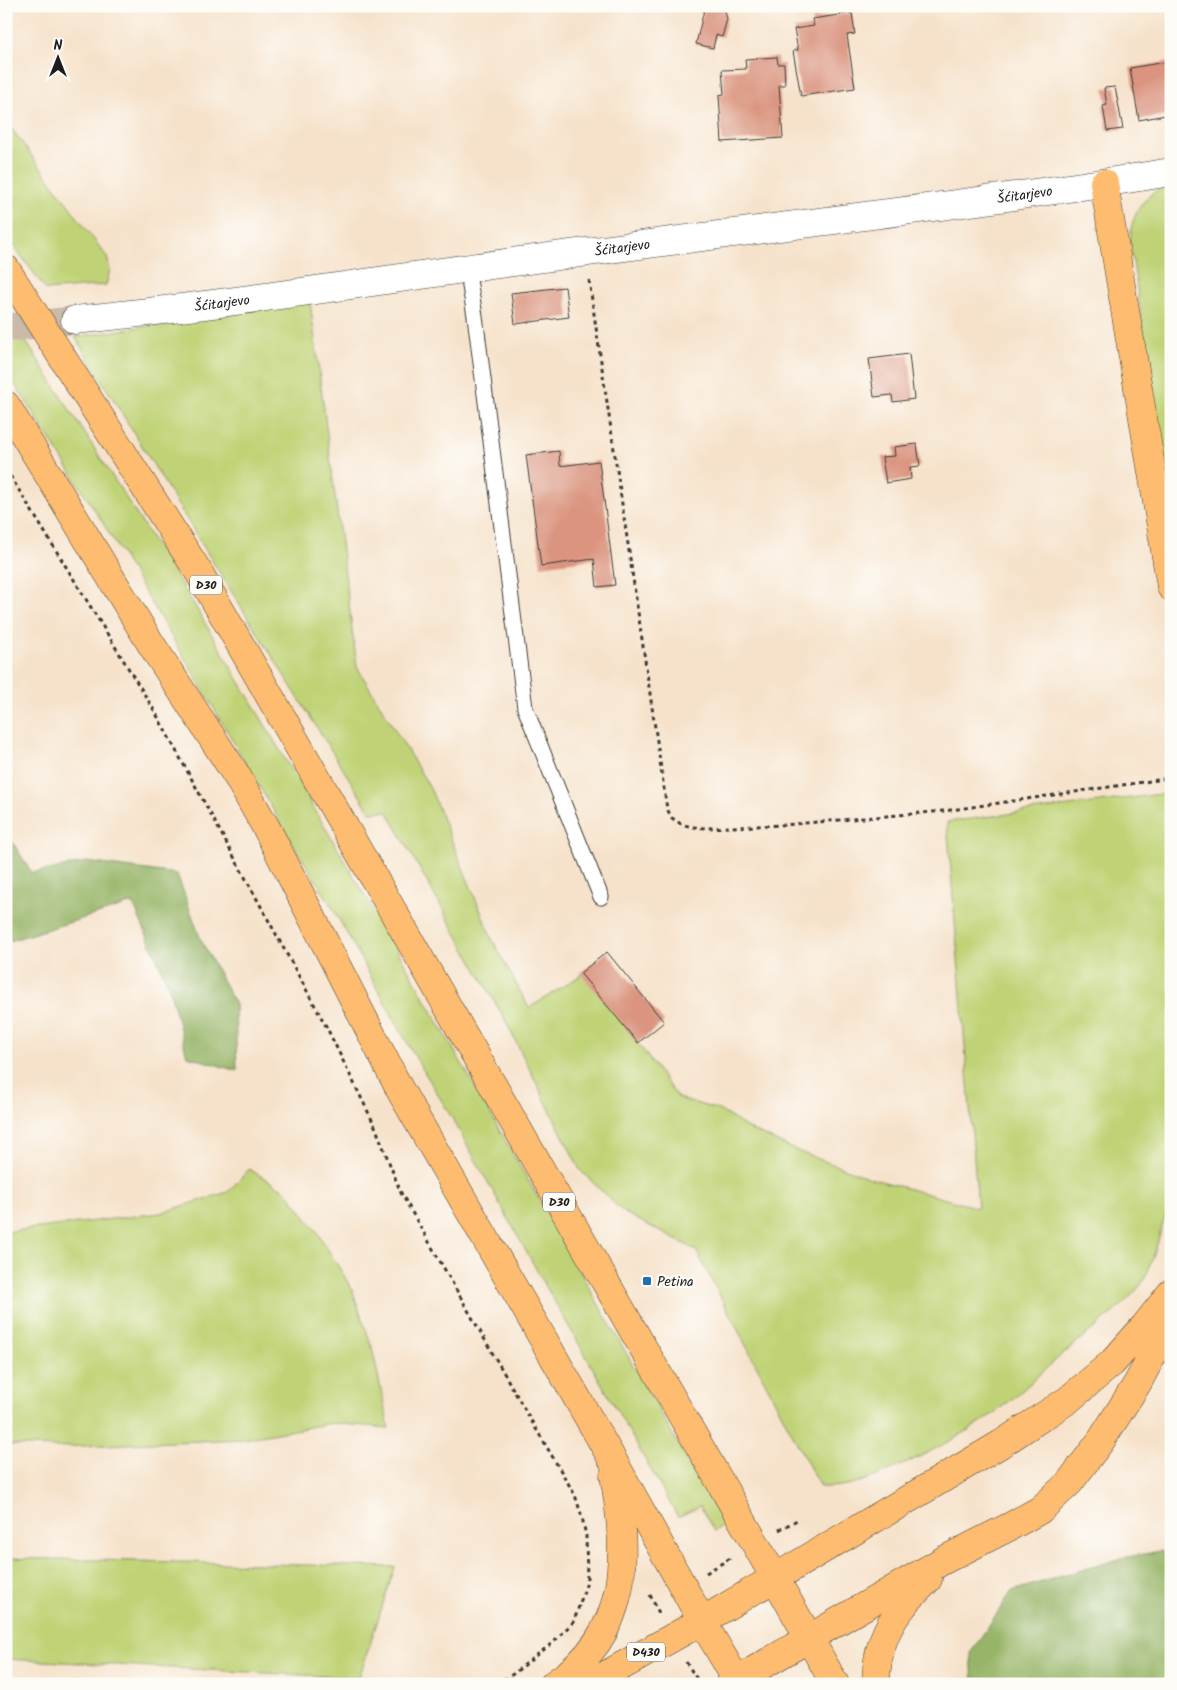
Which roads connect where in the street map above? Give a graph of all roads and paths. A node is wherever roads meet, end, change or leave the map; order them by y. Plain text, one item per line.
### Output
1 (1171, 172) edge
2 (1104, 183) junction
3 (585, 252) junction
4 (467, 268) junction
5 (6, 269) edge
6 (75, 320) tunnel mouth
7 (6, 405) edge
8 (6, 469) edge
9 (1171, 587) edge
10 (1171, 778) edge
11 (601, 897) dead end
12 (1171, 1293) edge
13 (1171, 1320) edge
14 (611, 1457) junction
15 (797, 1520) dead end
16 (755, 1543) junction
17 (944, 1560) junction
18 (775, 1578) junction
19 (683, 1588) junction
20 (650, 1596) dead end
21 (702, 1621) junction
22 (809, 1638) junction
23 (735, 1682) edge
24 (496, 1684) edge
25 (554, 1684) edge
26 (590, 1684) edge
27 (835, 1684) edge
28 (876, 1684) edge

1 - 2 street, Šćitarjevo
2 - 3 street, Šćitarjevo
2 - 9 main road
3 - 4 street, Šćitarjevo
3 - 10 path
4 - 6 street, Šćitarjevo
4 - 11 lane
5 - 16 main road, D30
7 - 14 main road
8 - 24 path
12 - 18 main road
13 - 17 main road
14 - 19 main road
14 - 25 main road
15 - 16 path
16 - 18 main road, D30
16 - 19 path
17 - 22 main road
17 - 28 main road
18 - 21 main road
18 - 22 main road, D30
19 - 20 path
19 - 21 main road
21 - 23 main road
21 - 26 main road, D430
22 - 23 main road
22 - 27 main road, D30

